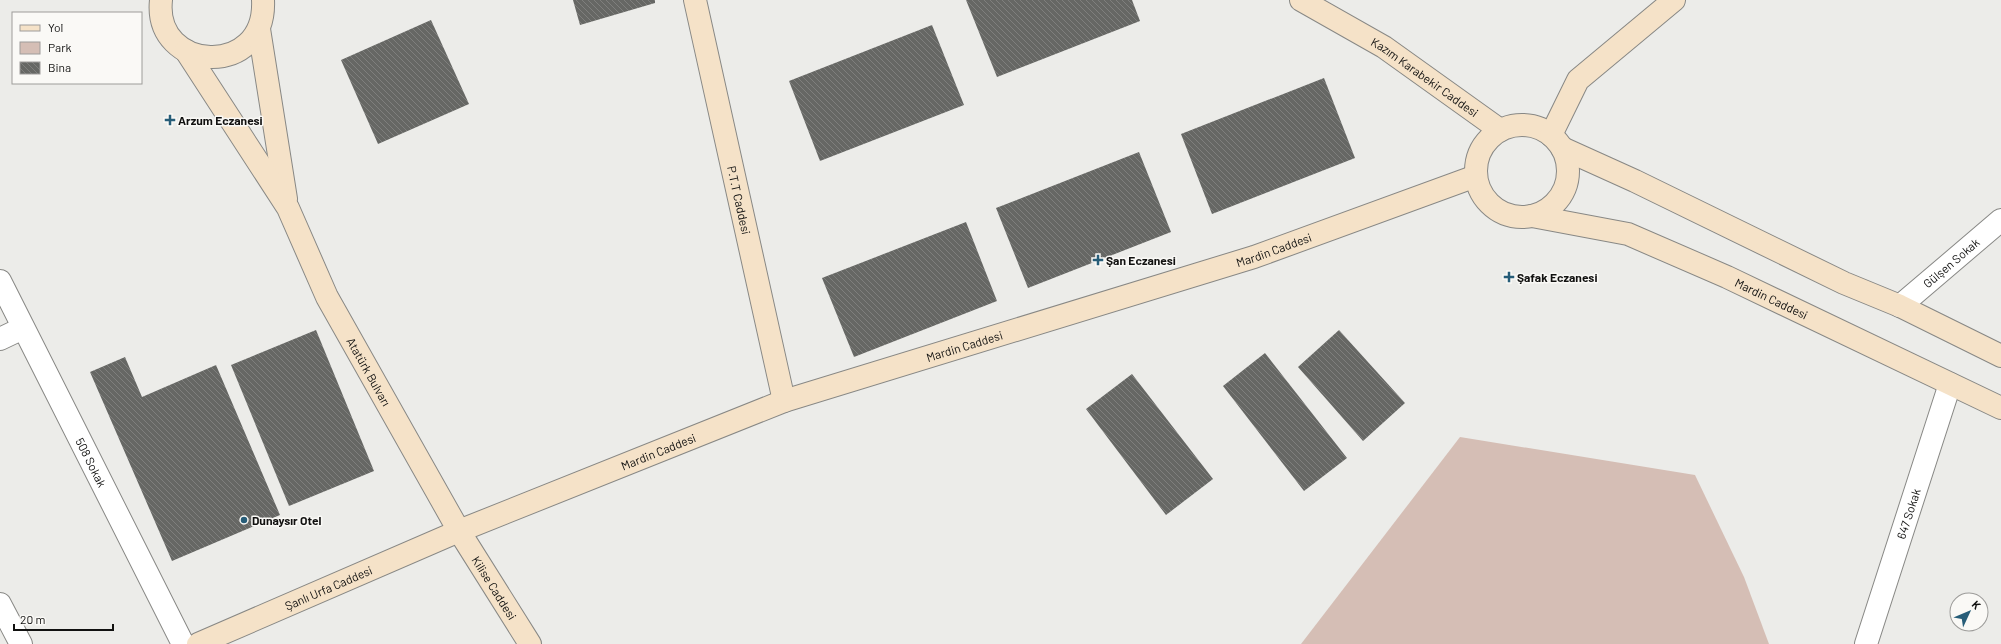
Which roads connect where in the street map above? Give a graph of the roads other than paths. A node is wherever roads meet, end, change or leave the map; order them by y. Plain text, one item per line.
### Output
1 (161, 0) edge
2 (263, 0) edge
3 (695, 0) edge
4 (1301, 0) edge
5 (1674, 0) edge
6 (259, 29) junction
7 (186, 51) junction
8 (1500, 130) junction
9 (1556, 142) junction
10 (1476, 176) junction
11 (288, 208) junction
12 (1532, 216) junction
13 (2001, 220) edge
14 (0, 281) edge
15 (1900, 306) junction
16 (23, 328) junction
17 (0, 339) edge
18 (2001, 356) edge
19 (1950, 384) junction
20 (784, 401) junction
21 (2001, 408) edge
22 (459, 531) junction
23 (0, 604) edge
24 (209, 642) edge
25 (21, 644) edge
26 (183, 644) edge
27 (530, 644) edge
28 (1866, 644) edge

1 - 7 street, Atatürk Bulvarı
2 - 6 street, Atatürk Bulvarı
3 - 20 street, P.T.T Caddesi
4 - 8 street, Kazım Karabekir Caddesi
5 - 9 street
6 - 7 street, Atatürk Bulvarı
6 - 11 street, Atatürk Bulvarı
7 - 11 street, Atatürk Bulvarı
8 - 9 street
8 - 10 street, Mardin Caddesi
9 - 12 street, Mardin Caddesi
9 - 15 street
10 - 12 street, Mardin Caddesi
10 - 20 street, Mardin Caddesi
11 - 22 street, Atatürk Bulvarı
12 - 19 street, Mardin Caddesi
13 - 15 street, Gülşen Sokak
14 - 16 street, 508 Sokak
15 - 18 street
16 - 17 street
16 - 26 street, 508 Sokak
19 - 21 street, Mardin Caddesi
19 - 28 street, 647 Sokak
20 - 22 street, Mardin Caddesi
22 - 24 street, Şanlı Urfa Caddesi
22 - 27 street, Kilise Caddesi
23 - 25 street

